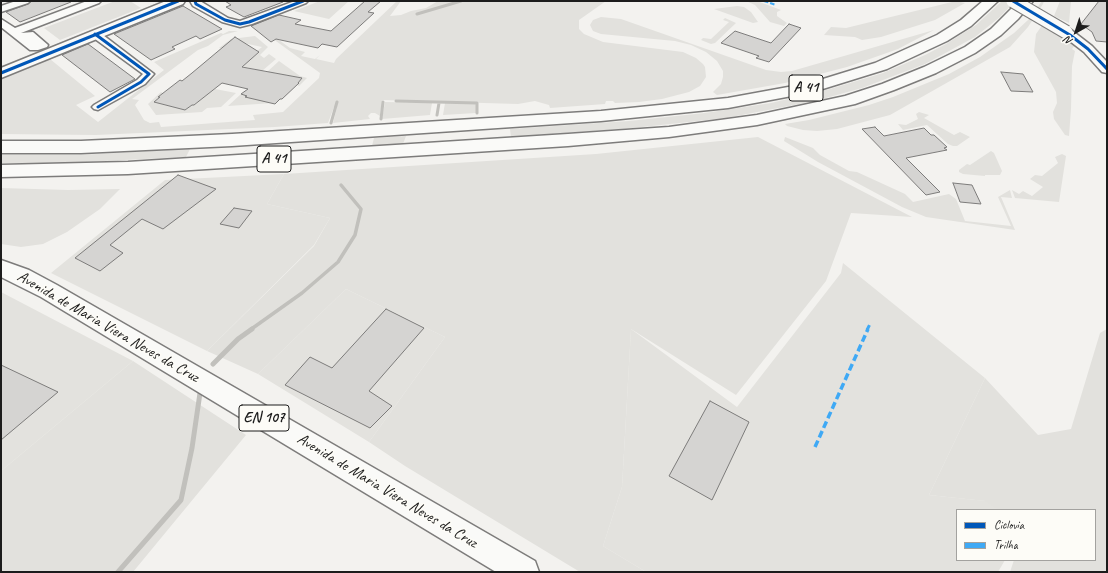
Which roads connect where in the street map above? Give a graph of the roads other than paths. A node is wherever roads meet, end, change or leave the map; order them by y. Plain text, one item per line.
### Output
1 (25, 1) edge
2 (96, 1) edge
3 (178, 1) edge
4 (195, 1) edge
5 (211, 1) edge
6 (303, 1) edge
7 (991, 1) edge
8 (1013, 1) edge
9 (1026, 1) edge
10 (1, 10) edge
11 (1, 22) edge
12 (236, 23) junction
13 (94, 34) junction
14 (1107, 69) edge
15 (1, 73) edge
16 (98, 107) dead end
17 (1, 147) edge
18 (75, 170) junction
19 (1, 171) edge
20 (1, 179) edge
21 (1, 268) edge
22 (524, 572) edge

1 - 10 street
2 - 11 street
3 - 13 main road
4 - 12 street
5 - 12 street
6 - 12 street
7 - 17 main road, A 41
8 - 14 street, bridge
9 - 18 main road, A 41
13 - 15 main road
13 - 16 street
18 - 19 main road, A 41
18 - 20 main road
21 - 22 main road, Avenida de Maria Viera Neves da Cruz / EN 107

